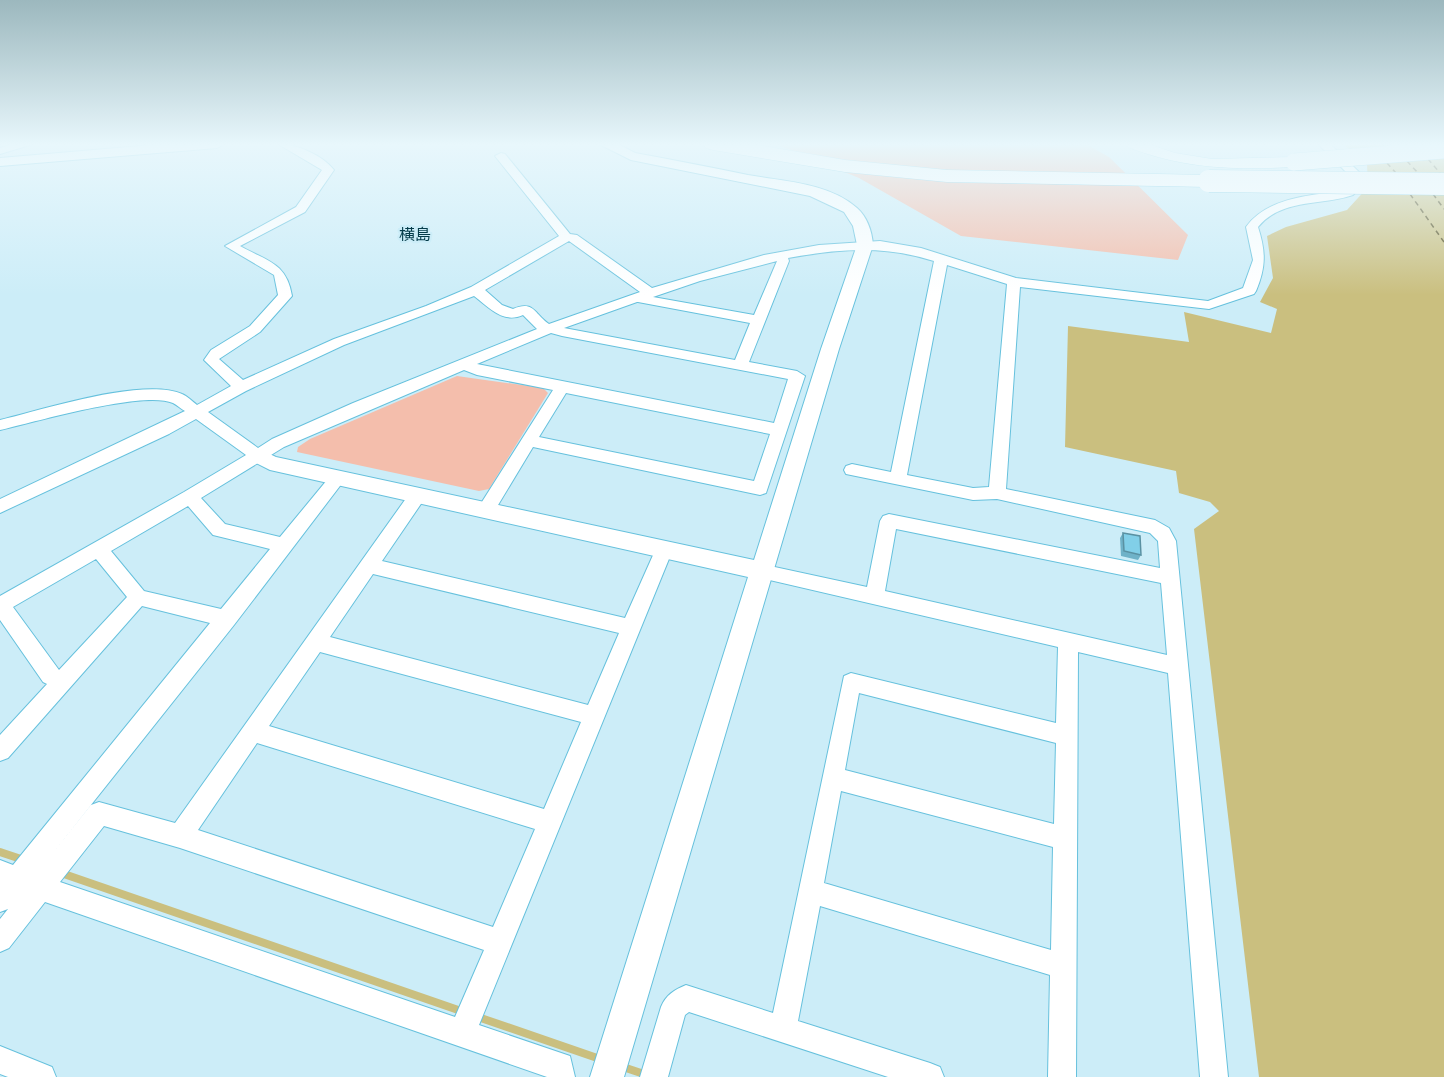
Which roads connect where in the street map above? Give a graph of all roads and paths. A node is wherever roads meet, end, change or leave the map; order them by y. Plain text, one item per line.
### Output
1 (309, 194) edge
2 (532, 194) edge
3 (814, 194) edge
4 (1345, 194) edge
5 (566, 237) junction
6 (865, 245) junction
7 (781, 256) junction
8 (941, 260) junction
9 (1014, 282) junction
10 (476, 290) junction
11 (644, 296) junction
12 (758, 320) junction
13 (550, 329) junction
14 (464, 364) junction
15 (740, 365) junction
16 (241, 387) junction
17 (562, 387) junction
18 (198, 412) junction
19 (0, 425) edge
20 (780, 430) junction
21 (530, 441) junction
22 (257, 455) junction
23 (852, 470) dead end
24 (338, 478) junction
25 (898, 479) junction
26 (997, 493) junction
27 (418, 495) junction
28 (190, 497) junction
29 (0, 506) edge
30 (486, 510) junction
31 (283, 545) junction
32 (99, 549) junction
33 (664, 549) junction
34 (371, 566) junction
35 (761, 571) junction
36 (1169, 577) junction
37 (138, 597) junction
38 (874, 598) junction
39 (227, 619) junction
40 (631, 628) junction
41 (1068, 641) junction
42 (315, 642) junction
43 (1176, 666) junction
44 (62, 681) junction
45 (594, 716) junction
46 (254, 732) junction
47 (1065, 735) junction
48 (0, 751) edge
49 (834, 778) junction
50 (550, 822) junction
51 (180, 836) junction
52 (1064, 838) junction
53 (19, 879) edge
54 (811, 891) junction
55 (0, 900) edge
56 (0, 939) edge
57 (500, 942) junction
58 (1062, 966) junction
59 (783, 1031) junction
60 (462, 1032) junction
61 (561, 1077) edge
62 (607, 1077) edge
63 (654, 1077) edge
64 (930, 1077) edge
65 (1062, 1077) edge
66 (1214, 1077) edge

1 - 16 street
2 - 5 street
3 - 6 street
4 - 9 street
5 - 10 street
5 - 11 street
6 - 7 street
6 - 8 street
6 - 35 street
7 - 11 street
7 - 12 street
8 - 9 street
8 - 25 street
9 - 26 street
10 - 13 street
10 - 16 street
11 - 12 street
11 - 13 street
12 - 15 street
13 - 14 street
13 - 15 street
14 - 17 street
14 - 22 street
15 - 20 street
16 - 18 street
17 - 20 street
17 - 21 street
18 - 19 street
18 - 22 street
18 - 29 street
20 - 21 street
21 - 30 street
22 - 24 street
22 - 28 street
23 - 25 street
24 - 27 street
24 - 31 street
25 - 26 street
26 - 36 street
27 - 30 street
27 - 34 street
28 - 31 street
28 - 32 street
30 - 33 street
31 - 39 street
32 - 37 street
32 - 44 street
33 - 35 street
33 - 40 street
34 - 40 street
34 - 42 street
35 - 38 street
35 - 62 street
36 - 38 street
36 - 43 street
37 - 39 street
37 - 44 street
38 - 41 street
39 - 53 street
40 - 45 street
41 - 43 street
41 - 47 street
42 - 45 street
42 - 46 street
43 - 66 street
44 - 48 street
45 - 50 street
46 - 50 street
46 - 51 street
47 - 49 street
47 - 52 street
49 - 52 street
49 - 54 street
50 - 57 street
51 - 53 street
51 - 57 street
52 - 58 street
53 - 55 street
53 - 56 street
53 - 60 street
54 - 58 street
54 - 59 street
57 - 60 street
58 - 65 street
59 - 63 street
59 - 64 street
60 - 61 street

